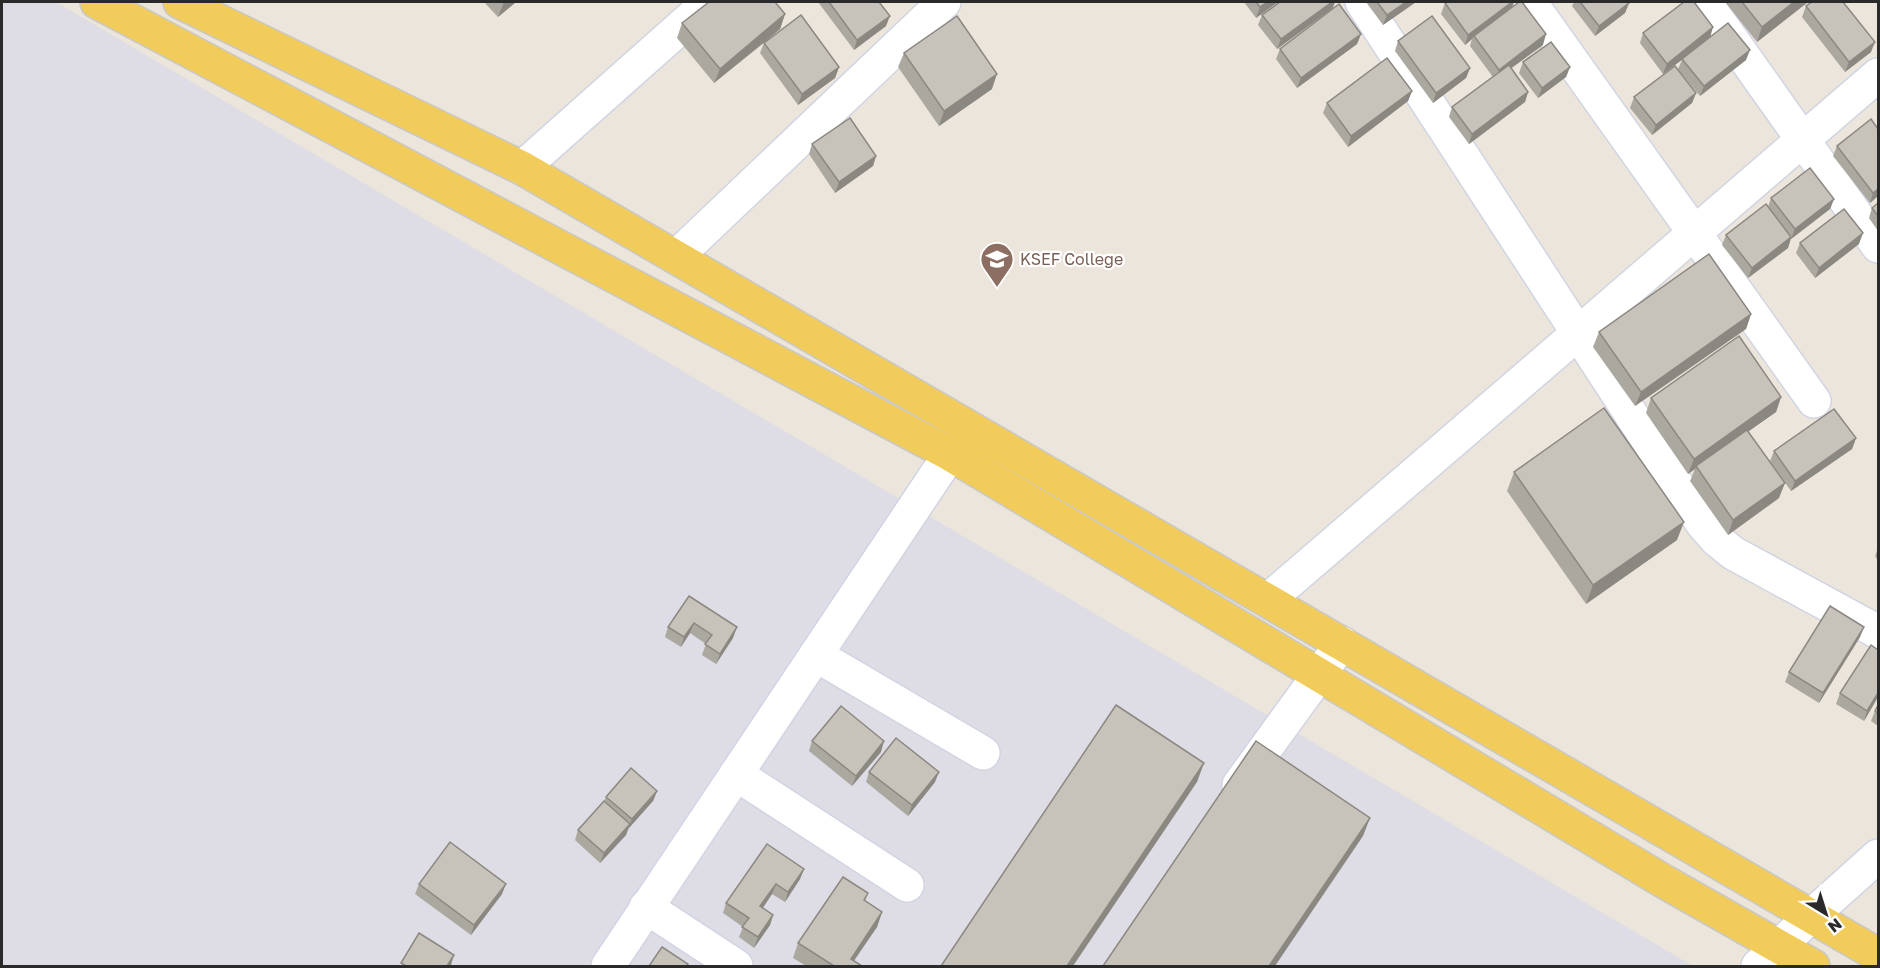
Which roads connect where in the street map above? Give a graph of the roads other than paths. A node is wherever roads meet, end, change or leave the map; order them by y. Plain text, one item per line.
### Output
1 (97, 2) edge
2 (180, 2) edge
3 (709, 2) edge
4 (944, 2) edge
5 (1362, 2) edge
6 (1530, 2) edge
7 (1705, 2) edge
8 (1878, 75) edge
9 (1804, 139) junction
10 (522, 168) junction
11 (1695, 232) junction
12 (1878, 246) edge
13 (676, 257) junction
14 (1577, 334) junction
15 (1814, 401) dead end
16 (950, 454) junction
17 (1268, 600) junction
18 (1878, 632) edge
19 (1342, 643) junction
20 (816, 655) junction
21 (1320, 675) junction
22 (983, 753) dead end
23 (736, 774) junction
24 (1223, 807) edge
25 (1878, 856) edge
26 (907, 885) dead end
27 (646, 907) junction
28 (1811, 916) junction
29 (1878, 955) edge
30 (1769, 957) edge
31 (608, 966) edge
32 (736, 966) edge
33 (1813, 966) edge

1 - 16 main road
2 - 10 main road
3 - 10 street
4 - 13 street
5 - 14 street
6 - 11 street
7 - 9 street
8 - 9 street
9 - 11 street
9 - 12 street
10 - 13 main road
11 - 14 street
11 - 15 street
13 - 17 main road
14 - 17 street
14 - 18 street
16 - 20 street
16 - 21 main road
17 - 19 main road
19 - 21 street
19 - 28 main road
20 - 22 street
20 - 23 street
21 - 24 street
21 - 30 main road
23 - 26 street
23 - 27 street
25 - 28 street
27 - 31 street
27 - 32 street
28 - 29 main road
28 - 30 street
30 - 33 main road

